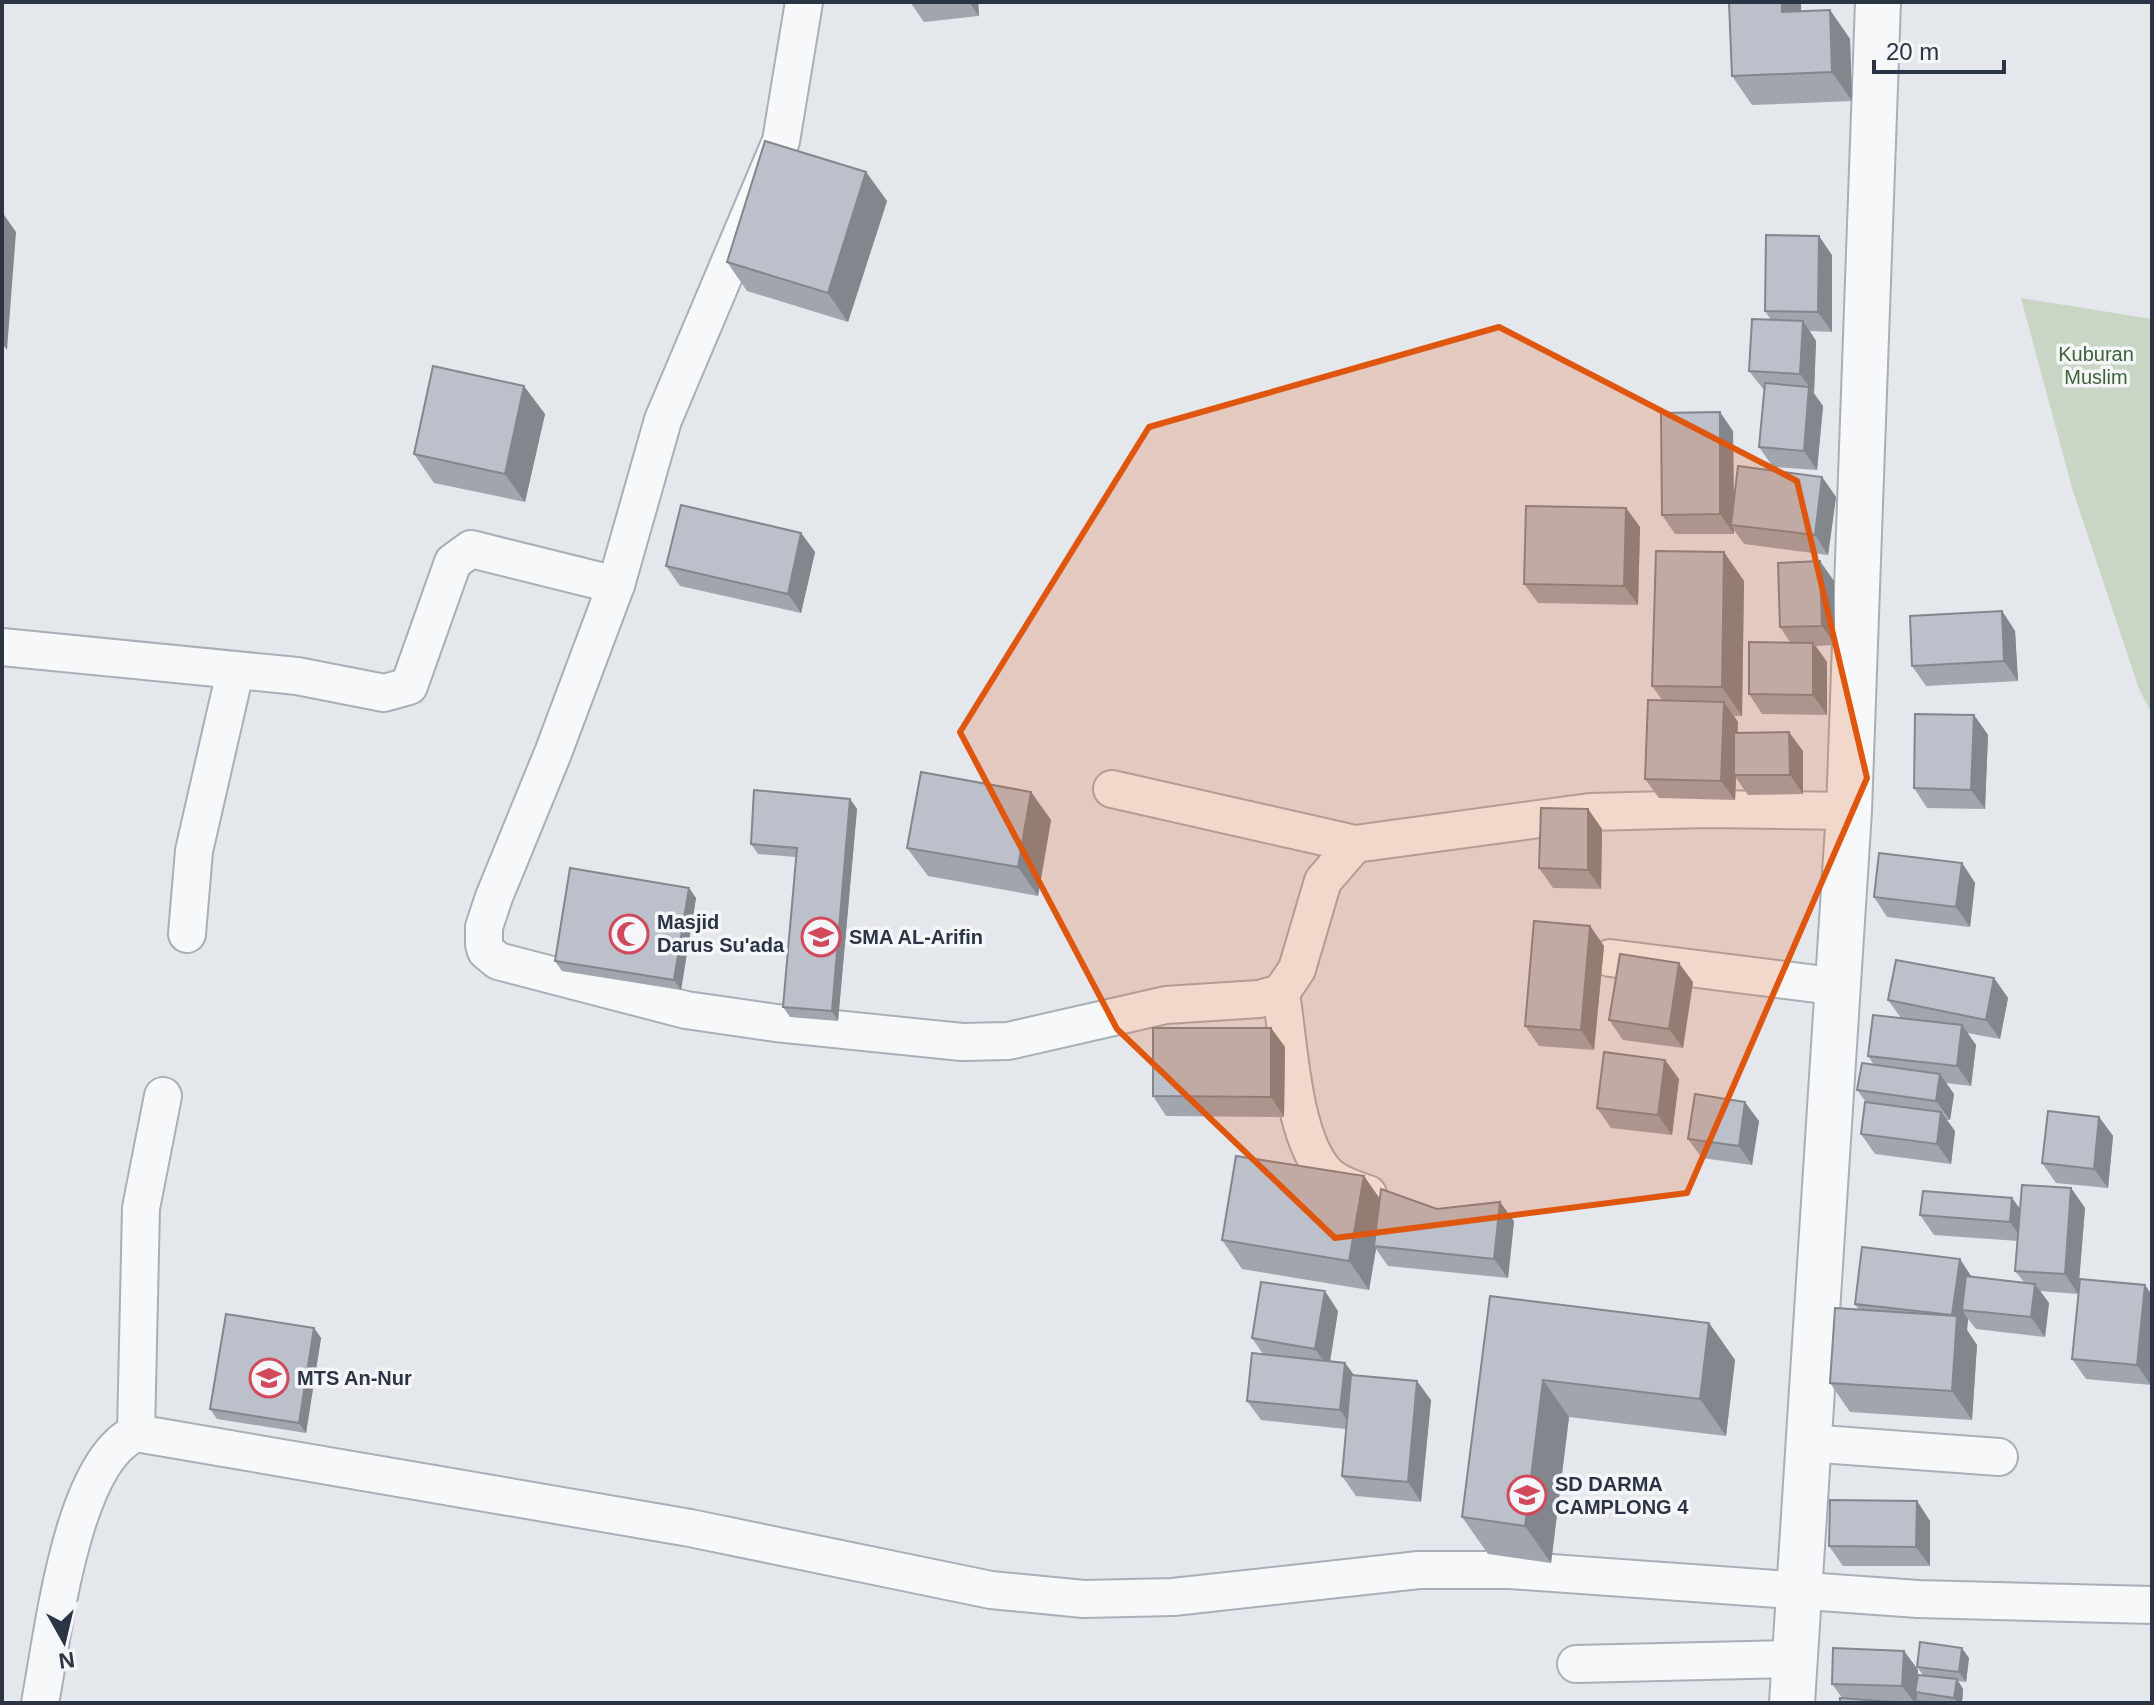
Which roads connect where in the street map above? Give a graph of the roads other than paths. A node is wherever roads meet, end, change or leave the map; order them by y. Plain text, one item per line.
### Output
1 (804, 2) edge
2 (1878, 2) edge
3 (616, 585) junction
4 (2, 647) edge
5 (235, 672) junction
6 (1112, 789) dead end
7 (1849, 811) junction
8 (1355, 844) junction
9 (187, 934) dead end
10 (1610, 958) dead end
11 (1840, 987) junction
12 (1281, 993) junction
13 (163, 1096) dead end
14 (1402, 1205) edge
15 (136, 1433) junction
16 (1807, 1443) junction
17 (1999, 1457) dead end
18 (1798, 1590) junction
19 (2152, 1605) edge
20 (1794, 1659) junction
21 (1576, 1664) dead end
22 (40, 1703) edge
23 (1792, 1703) edge

1 - 3 street
2 - 7 street
3 - 5 street
3 - 12 street
4 - 5 street
5 - 9 street
6 - 8 street
7 - 8 street
7 - 11 street
8 - 12 street
10 - 11 street
11 - 16 street
12 - 14 street
13 - 15 street
15 - 18 street
15 - 22 street
16 - 17 street
16 - 18 street
18 - 19 street
18 - 20 street
20 - 21 street
20 - 23 street

